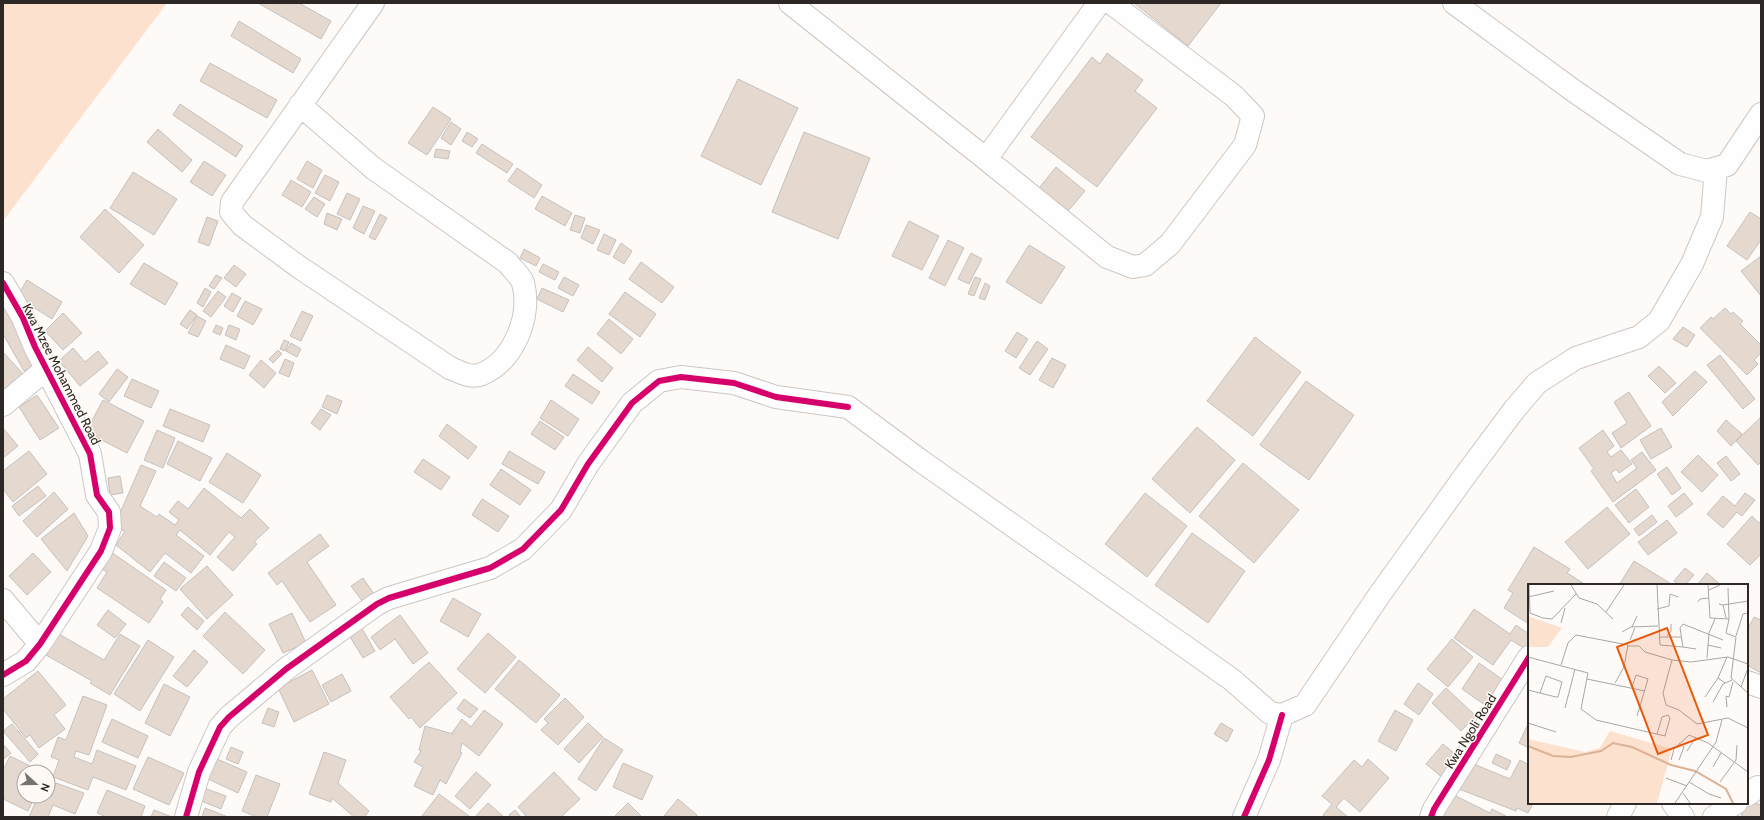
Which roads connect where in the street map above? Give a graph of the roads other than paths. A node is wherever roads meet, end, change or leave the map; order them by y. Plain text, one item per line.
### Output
1 (373, 3) edge
2 (790, 3) edge
3 (1099, 3) edge
4 (1111, 3) edge
5 (1454, 3) edge
6 (300, 105) junction
7 (1761, 114) edge
8 (986, 159) junction
9 (1716, 168) junction
10 (3, 283) edge
11 (46, 369) junction
12 (3, 405) edge
13 (3, 600) edge
14 (40, 644) junction
15 (1528, 659) edge
16 (3, 676) edge
17 (1748, 682) edge
18 (1761, 686) edge
19 (1282, 715) junction
20 (1624, 804) edge
21 (1674, 804) edge
22 (1734, 804) edge
23 (186, 817) edge
24 (1244, 817) edge
25 (1431, 817) edge
26 (1618, 817) edge
27 (1683, 817) edge
28 (1714, 817) edge

1 - 6 street
2 - 8 street
3 - 8 street
4 - 8 street
5 - 9 street
6 - 6 street
7 - 9 street
9 - 19 street
10 - 11 street, Kwa Mzee Mohammed Road
11 - 12 street
11 - 14 street, Kwa Mzee Mohammed Road
13 - 14 street
14 - 16 street, Kwa Mzee Mohammed Road
15 - 25 street, Kwa Ngoli Road
17 - 18 street
19 - 23 street
19 - 24 street
20 - 26 street
21 - 27 street
22 - 28 street

